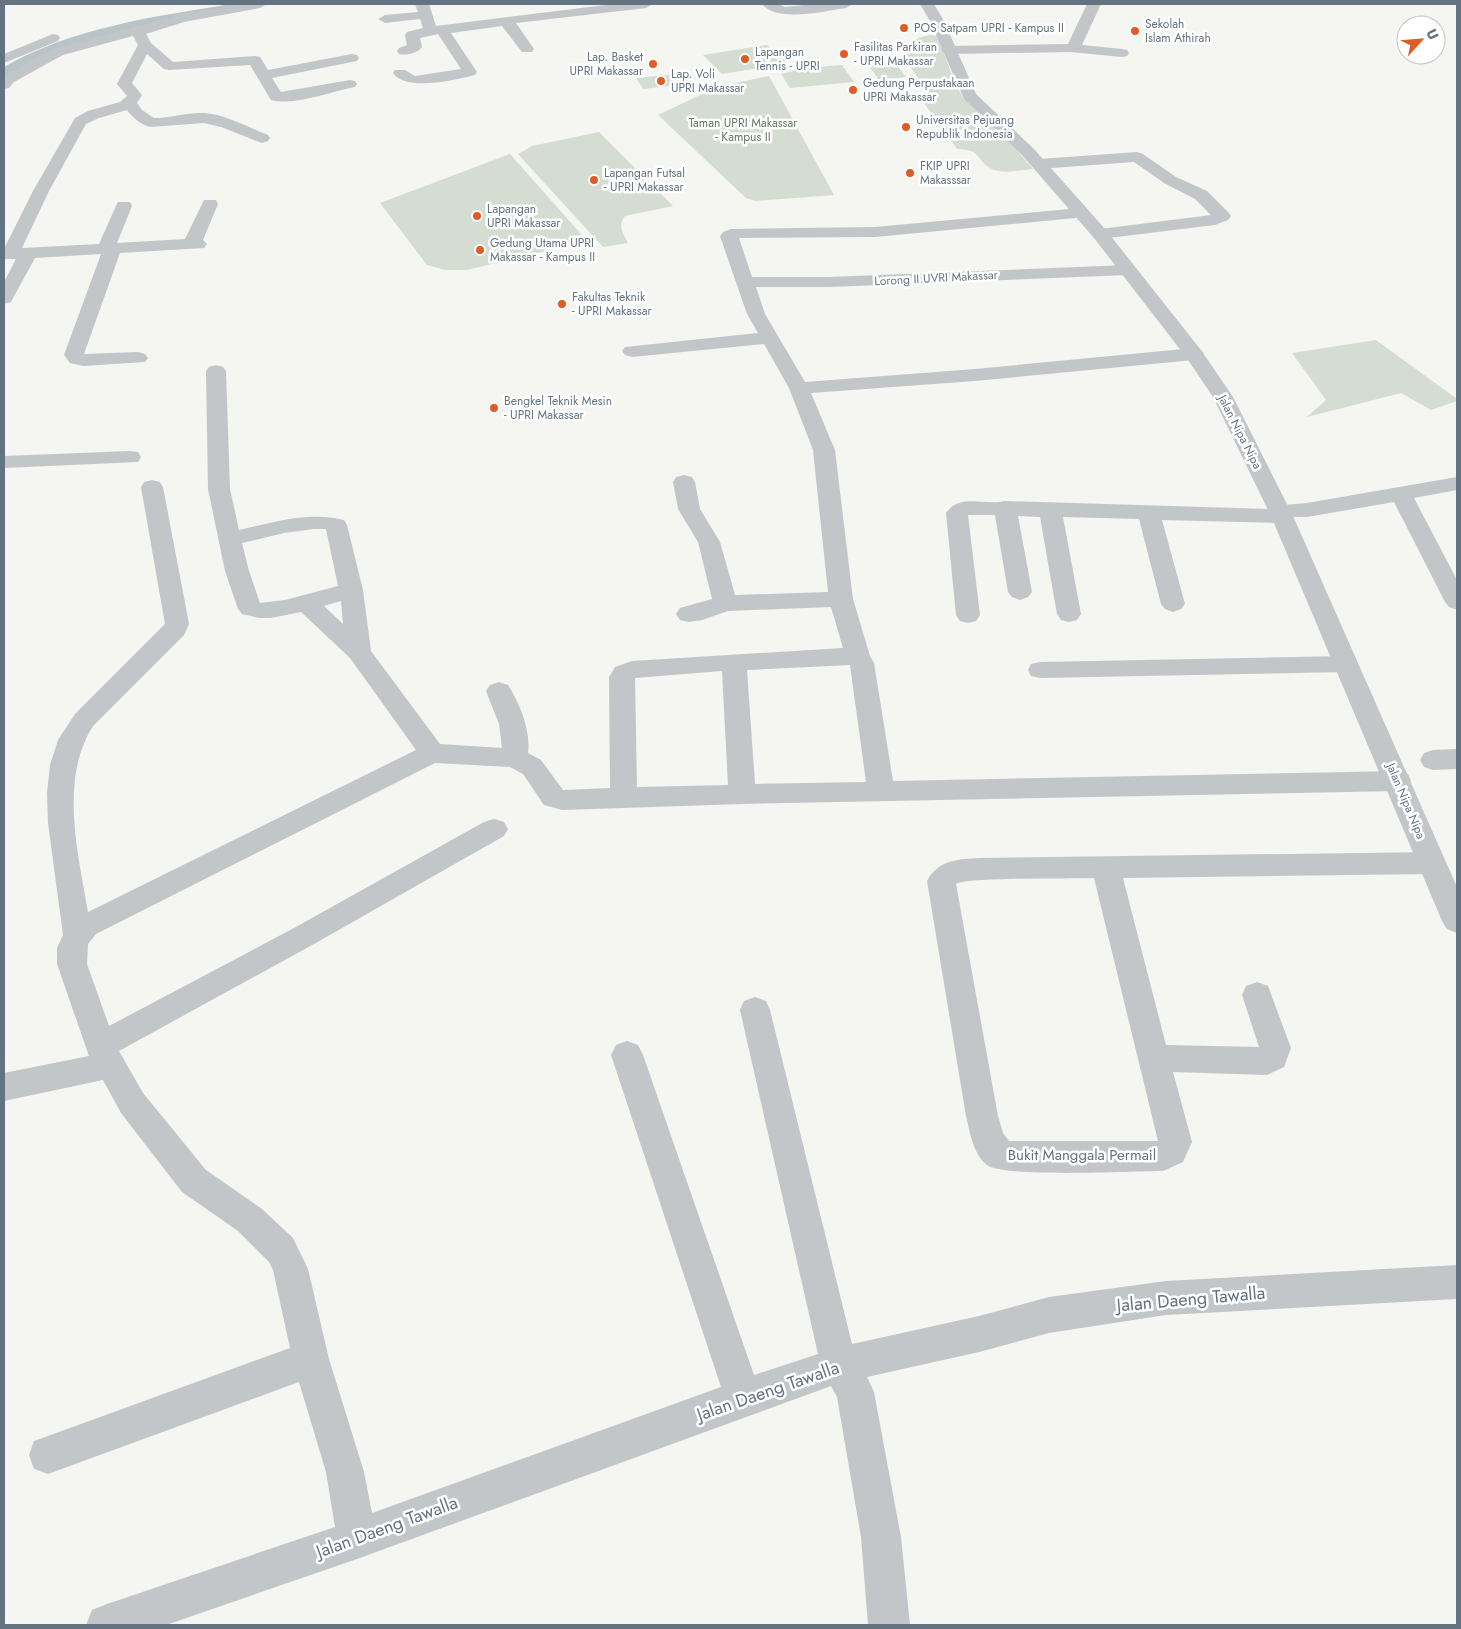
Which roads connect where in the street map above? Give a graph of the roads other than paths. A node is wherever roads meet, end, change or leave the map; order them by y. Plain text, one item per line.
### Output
1 (204, 4) edge
2 (260, 4) edge
3 (646, 4) edge
4 (769, 4) edge
5 (846, 4) edge
6 (927, 4) edge
7 (1094, 4) edge
8 (423, 9) edge
9 (385, 18) dead end
10 (142, 22) junction
11 (502, 22) junction
12 (436, 30) junction
13 (66, 34) dead end
14 (145, 45) junction
15 (1069, 48) junction
16 (527, 49) dead end
17 (949, 50) junction
18 (404, 51) dead end
19 (1122, 52) dead end
20 (352, 58) dead end
21 (4, 59) edge
22 (400, 73) dead end
23 (264, 75) junction
24 (350, 84) dead end
25 (4, 85) edge
26 (123, 105) junction
27 (262, 138) dead end
28 (1039, 164) junction
29 (210, 204) dead end
30 (124, 206) dead end
31 (1080, 213) junction
32 (1100, 234) junction
33 (109, 247) junction
34 (15, 253) edge
35 (1127, 270) junction
36 (745, 282) junction
37 (4, 298) edge
38 (770, 338) junction
39 (632, 351) dead end
40 (1194, 354) junction
41 (138, 358) dead end
42 (216, 371) dead end
43 (799, 388) junction
44 (130, 457) dead end
45 (4, 462) edge
46 (684, 482) dead end
47 (1457, 484) edge
48 (152, 487) dead end
49 (1404, 500) dead end
50 (1005, 508) junction
51 (1050, 509) junction
52 (1148, 511) junction
53 (1280, 513) junction
54 (230, 539) junction
55 (351, 590) junction
56 (1455, 590) edge
57 (1020, 592) dead end
58 (841, 599) junction
59 (305, 602) junction
60 (725, 603) junction
61 (1174, 604) dead end
62 (688, 614) dead end
63 (1069, 614) dead end
64 (968, 615) dead end
65 (359, 652) junction
66 (858, 656) junction
67 (734, 662) junction
68 (1346, 664) junction
69 (1040, 670) dead end
70 (499, 691) dead end
71 (432, 753) junction
72 (514, 758) junction
73 (1398, 780) junction
74 (881, 792) junction
75 (742, 794) junction
76 (624, 799) junction
77 (494, 829) dead end
78 (1432, 863) junction
79 (1106, 868) junction
80 (1457, 921) edge
81 (77, 934) junction
82 (1257, 995) dead end
83 (755, 1010) dead end
84 (105, 1055) junction
85 (627, 1055) dead end
86 (1153, 1058) junction
87 (4, 1087) edge
88 (1457, 1282) edge
89 (311, 1359) junction
90 (839, 1365) junction
91 (743, 1398) junction
92 (48, 1455) dead end
93 (357, 1539) junction
94 (107, 1625) edge
95 (889, 1625) edge

1 - 10 street
2 - 10 street
3 - 11 street
4 - 5 street
6 - 17 street, Jalan Nipa Nipa
7 - 15 street
8 - 9 street
8 - 12 street
10 - 14 street
10 - 25 street
11 - 12 street
11 - 16 street
12 - 18 street
12 - 22 street
13 - 21 street
14 - 23 street
14 - 26 street
15 - 17 street
15 - 19 street
17 - 28 street, Jalan Nipa Nipa
20 - 23 street
23 - 24 street
26 - 27 street
26 - 34 street
28 - 31 street, Jalan Nipa Nipa
28 - 32 street
29 - 33 street
30 - 33 street
31 - 32 street, Jalan Nipa Nipa
31 - 36 street
32 - 35 street, Jalan Nipa Nipa
33 - 34 street
33 - 41 street
34 - 37 street
35 - 36 street, Lorong II UVRI Makassar
35 - 40 street, Jalan Nipa Nipa
36 - 38 street
38 - 39 street
38 - 43 street
40 - 43 street
40 - 53 street, Jalan Nipa Nipa
42 - 54 street
43 - 58 street
44 - 45 street
46 - 60 street
47 - 53 street
48 - 81 street
49 - 56 street
50 - 51 street
50 - 57 street
50 - 64 street
51 - 52 street
51 - 63 street
52 - 53 street
52 - 61 street
53 - 68 street, Jalan Nipa Nipa
54 - 55 street
54 - 59 street
55 - 59 street
55 - 65 street
58 - 60 street
58 - 66 street
59 - 65 street
60 - 62 street
65 - 71 street
66 - 67 street
66 - 74 street
67 - 75 street
67 - 76 street
68 - 69 street
68 - 73 street, Jalan Nipa Nipa
70 - 72 street
71 - 72 street
71 - 81 street
72 - 76 street
73 - 74 street
73 - 78 street, Jalan Nipa Nipa
74 - 75 street
75 - 76 street
77 - 84 street
78 - 79 street, Bukit Manggala Permail
78 - 80 street, Jalan Nipa Nipa
79 - 86 street, Bukit Manggala Permail
79 - 86 street, Bukit Manggala Permail
81 - 84 street
82 - 86 street
83 - 90 street
84 - 87 street
84 - 89 street
85 - 91 street
88 - 90 street, Jalan Daeng Tawalla
89 - 92 street
89 - 93 street
90 - 91 street, Jalan Daeng Tawalla
90 - 95 street
91 - 93 street, Jalan Daeng Tawalla
93 - 94 street, Jalan Daeng Tawalla

